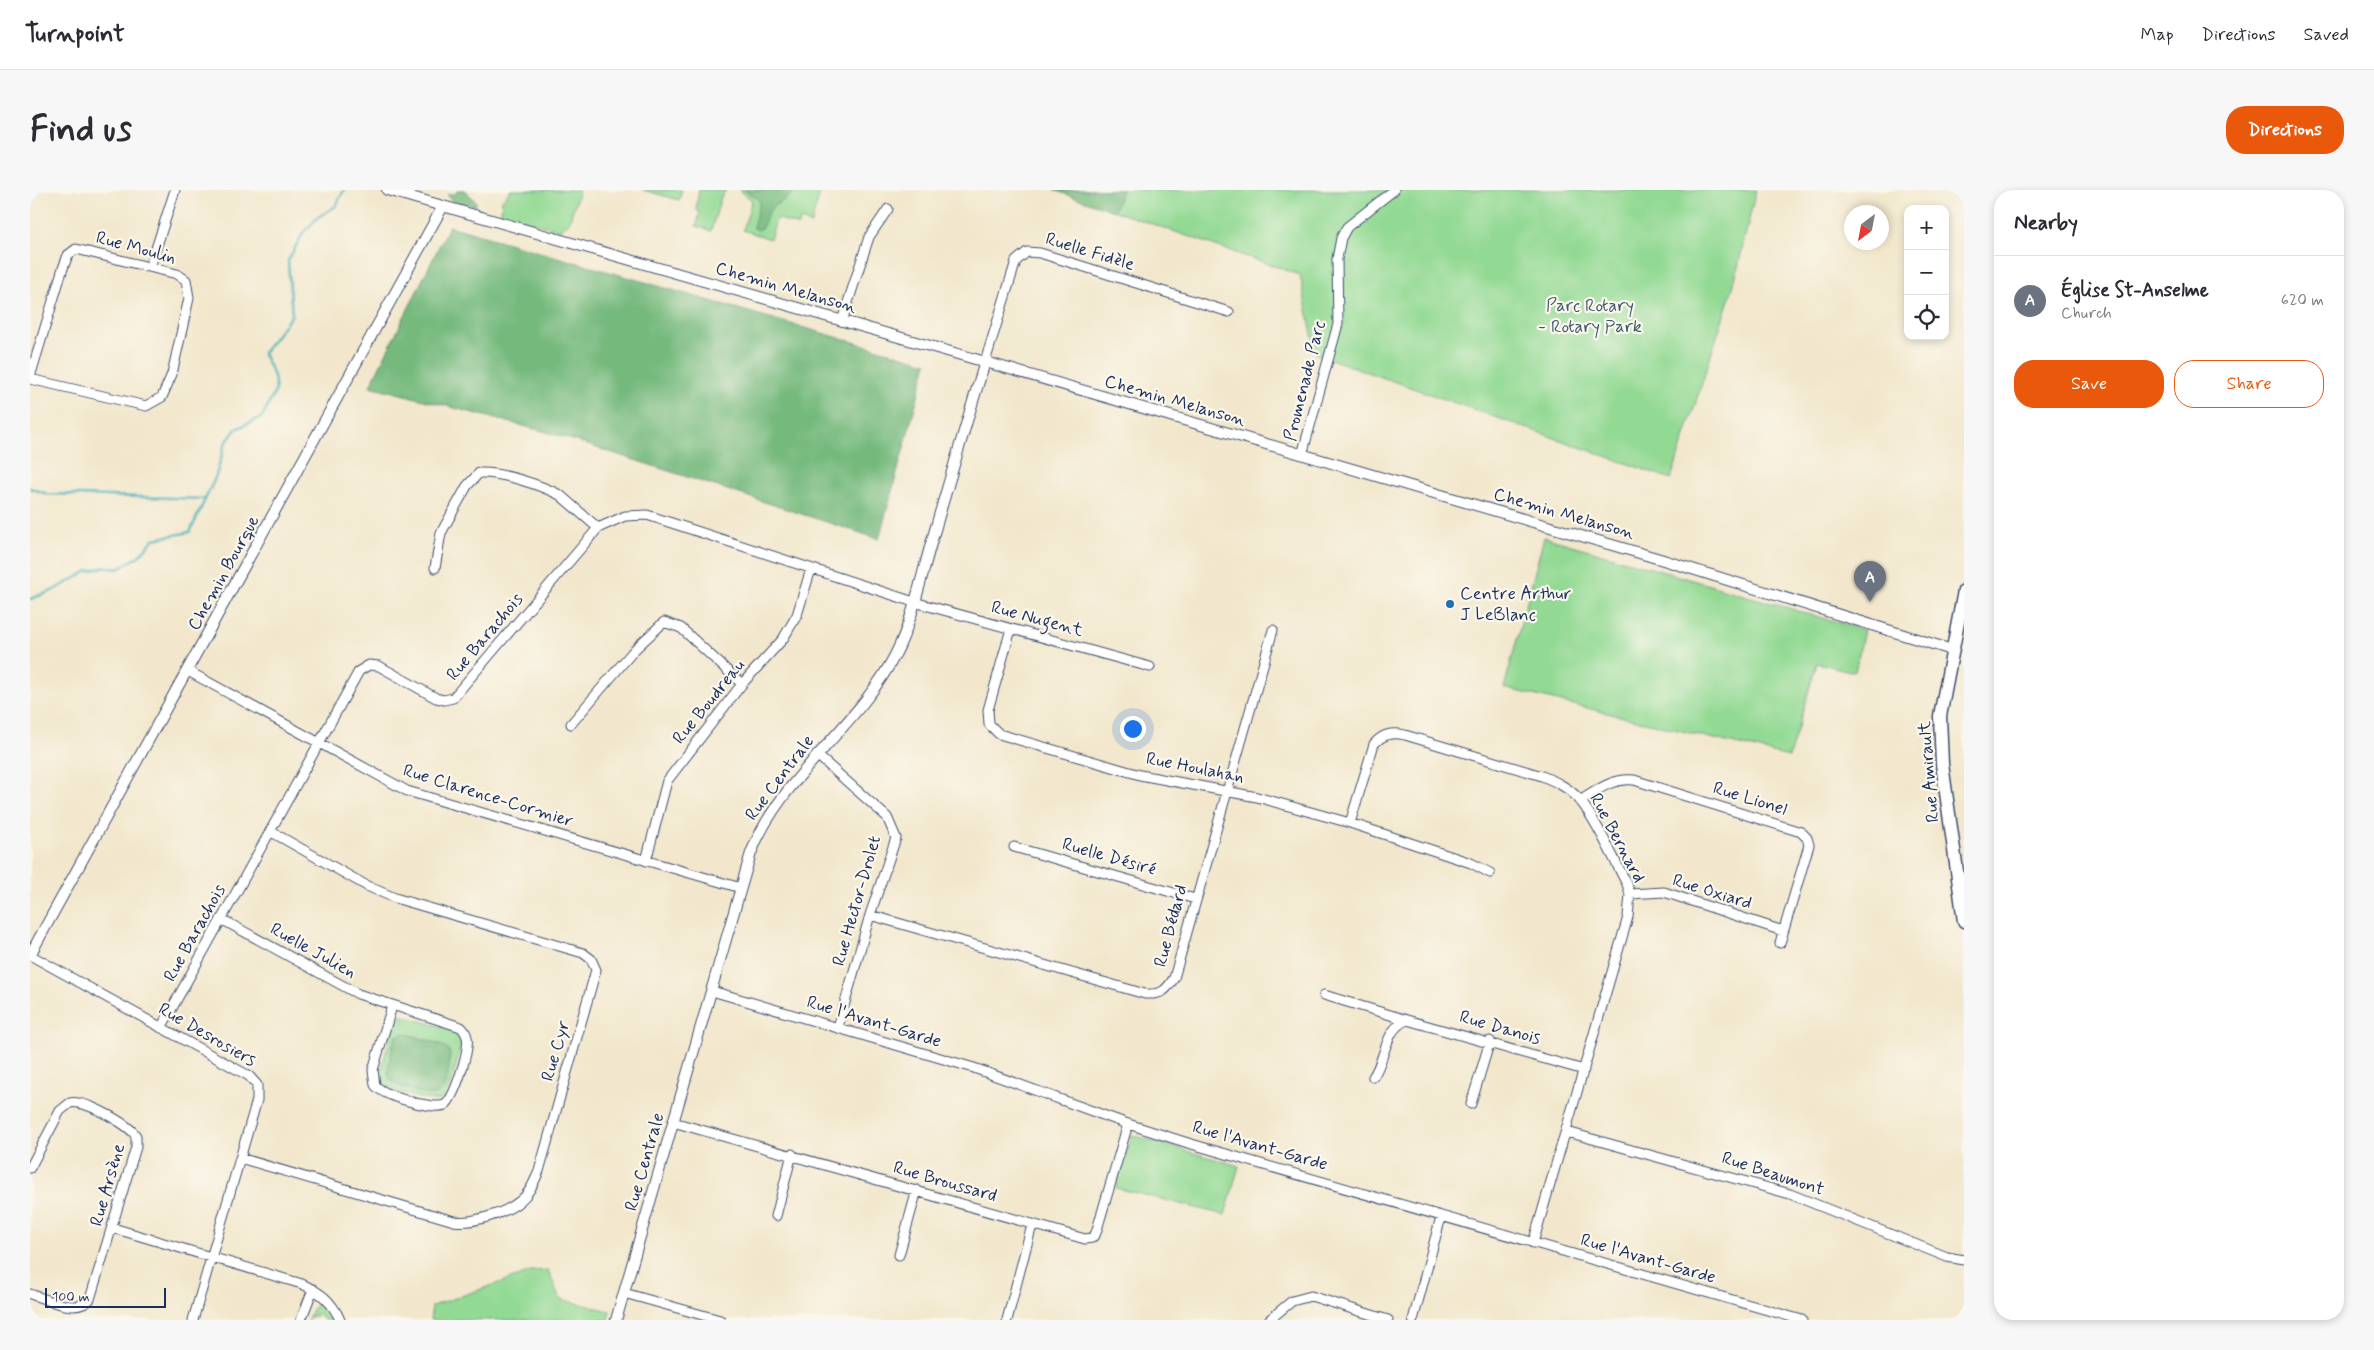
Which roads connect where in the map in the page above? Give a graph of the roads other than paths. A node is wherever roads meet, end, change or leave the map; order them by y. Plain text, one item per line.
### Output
1 (175, 190) edge
2 (388, 190) edge
3 (1394, 190) edge
4 (443, 206) junction
5 (888, 209) dead end
6 (150, 267) junction
7 (1229, 312) dead end
8 (842, 320) junction
9 (985, 362) junction
10 (30, 378) edge
11 (1302, 455) junction
12 (598, 528) junction
13 (435, 568) dead end
14 (811, 569) junction
15 (1964, 591) edge
16 (914, 602) junction
17 (1011, 629) junction
18 (1273, 630) dead end
19 (1952, 650) junction
20 (1150, 667) dead end
21 (188, 670) junction
22 (742, 684) junction
23 (571, 724) dead end
24 (319, 743) junction
25 (817, 755) junction
26 (1227, 789) junction
27 (1580, 801) junction
28 (1350, 824) junction
29 (270, 831) junction
30 (1014, 847) dead end
31 (646, 861) junction
32 (1490, 873) dead end
33 (741, 888) junction
34 (1630, 894) junction
35 (1195, 899) junction
36 (870, 915) junction
37 (221, 920) junction
38 (1964, 921) edge
39 (1784, 931) junction
40 (1780, 942) dead end
41 (30, 955) edge
42 (712, 991) junction
43 (1324, 995) dead end
44 (392, 1006) junction
45 (1407, 1020) junction
46 (838, 1027) junction
47 (161, 1028) junction
48 (1490, 1041) junction
49 (1584, 1070) junction
50 (1373, 1077) dead end
51 (1471, 1104) dead end
52 (673, 1122) junction
53 (1128, 1124) junction
54 (1567, 1132) junction
55 (792, 1154) junction
56 (240, 1158) junction
57 (30, 1168) edge
58 (917, 1190) junction
59 (776, 1216) dead end
60 (1442, 1216) junction
61 (1032, 1225) junction
62 (112, 1228) junction
63 (1533, 1243) junction
64 (899, 1255) dead end
65 (211, 1257) junction
66 (1964, 1260) edge
67 (313, 1289) junction
68 (624, 1292) junction
69 (30, 1294) edge
70 (193, 1320) edge
71 (301, 1320) edge
72 (340, 1320) edge
73 (616, 1320) edge
74 (720, 1320) edge
75 (1007, 1320) edge
76 (1269, 1320) edge
77 (1388, 1320) edge
78 (1413, 1320) edge
79 (1802, 1320) edge

1 - 6 street
2 - 4 street, Chemin Melanson
3 - 11 street, Promenade Parc
4 - 8 street, Chemin Melanson
4 - 21 street, Chemin Bourque
5 - 8 street
6 - 10 street, Rue Moulin
6 - 10 street, Rue Moulin
7 - 9 street, Ruelle Fidèle
8 - 9 street, Chemin Melanson
9 - 11 street, Chemin Melanson
9 - 16 street, Rue Centrale
11 - 19 street, Chemin Melanson
12 - 13 street
12 - 14 street, Rue Barachois
12 - 24 street, Rue Barachois
14 - 16 street, Rue Barachois
14 - 22 street, Rue Boudreau
15 - 19 main road, Rue Amirault
16 - 17 street, Rue Nugent
16 - 25 street, Rue Centrale
17 - 20 street, Rue Nugent
17 - 26 street, Rue Houlahan
18 - 26 street, Rue Bédard
19 - 38 main road, Rue Amirault
21 - 24 street, Rue Clarence-Cormier
21 - 41 street, Chemin Bourque
22 - 23 street
22 - 31 street, Rue Boudreau
24 - 29 street, Rue Barachois
24 - 31 street, Rue Clarence-Cormier
25 - 33 street, Rue Centrale
25 - 36 street, Rue Hector-Drolet
26 - 28 street, Rue Houlahan
26 - 35 street, Rue Bédard
27 - 28 street, Rue Bernard
27 - 34 street, Rue Bernard
27 - 39 street, Rue Lionel
28 - 32 street, Rue Houlahan
29 - 37 street, Rue Barachois
29 - 56 street, Rue Cyr
30 - 35 street, Ruelle Désiré
31 - 33 street, Rue Clarence-Cormier
33 - 42 street, Rue Centrale
34 - 39 street, Rue Oxiard
34 - 49 street, Rue Bernard
35 - 36 street, Rue Bédard
36 - 46 street, Rue Hector-Drolet
37 - 44 street, Ruelle Julien
37 - 47 street, Rue Barachois
39 - 40 street, Rue Lionel
41 - 47 street, Rue Desrosiers
42 - 46 street, Rue l'Avant-Garde
42 - 52 street, Rue Centrale
43 - 45 street, Rue Danois
44 - 44 street, Ruelle Julien
45 - 48 street, Rue Danois
45 - 50 street
46 - 53 street, Rue l'Avant-Garde
47 - 56 street, Rue Desrosiers
48 - 49 street, Rue Danois
48 - 51 street
49 - 54 street, Rue Bernard
52 - 55 street, Rue Broussard
52 - 68 street, Rue Centrale
53 - 60 street, Rue l'Avant-Garde
53 - 61 street, Rue Broussard
54 - 63 street, Rue Bernard
54 - 66 street, Rue Beaumont
55 - 58 street, Rue Broussard
55 - 59 street
56 - 65 street, Rue Desrosiers
57 - 62 street, Rue Arsène
58 - 61 street, Rue Broussard
58 - 64 street
60 - 63 street, Rue l'Avant-Garde
60 - 78 street
61 - 75 street
62 - 65 street
62 - 69 street, Rue Arsène
63 - 79 street, Rue l'Avant-Garde
65 - 67 street
65 - 70 street, Rue Desrosiers
67 - 71 street
67 - 72 street
68 - 73 street, Rue Centrale
68 - 74 street
76 - 77 street

